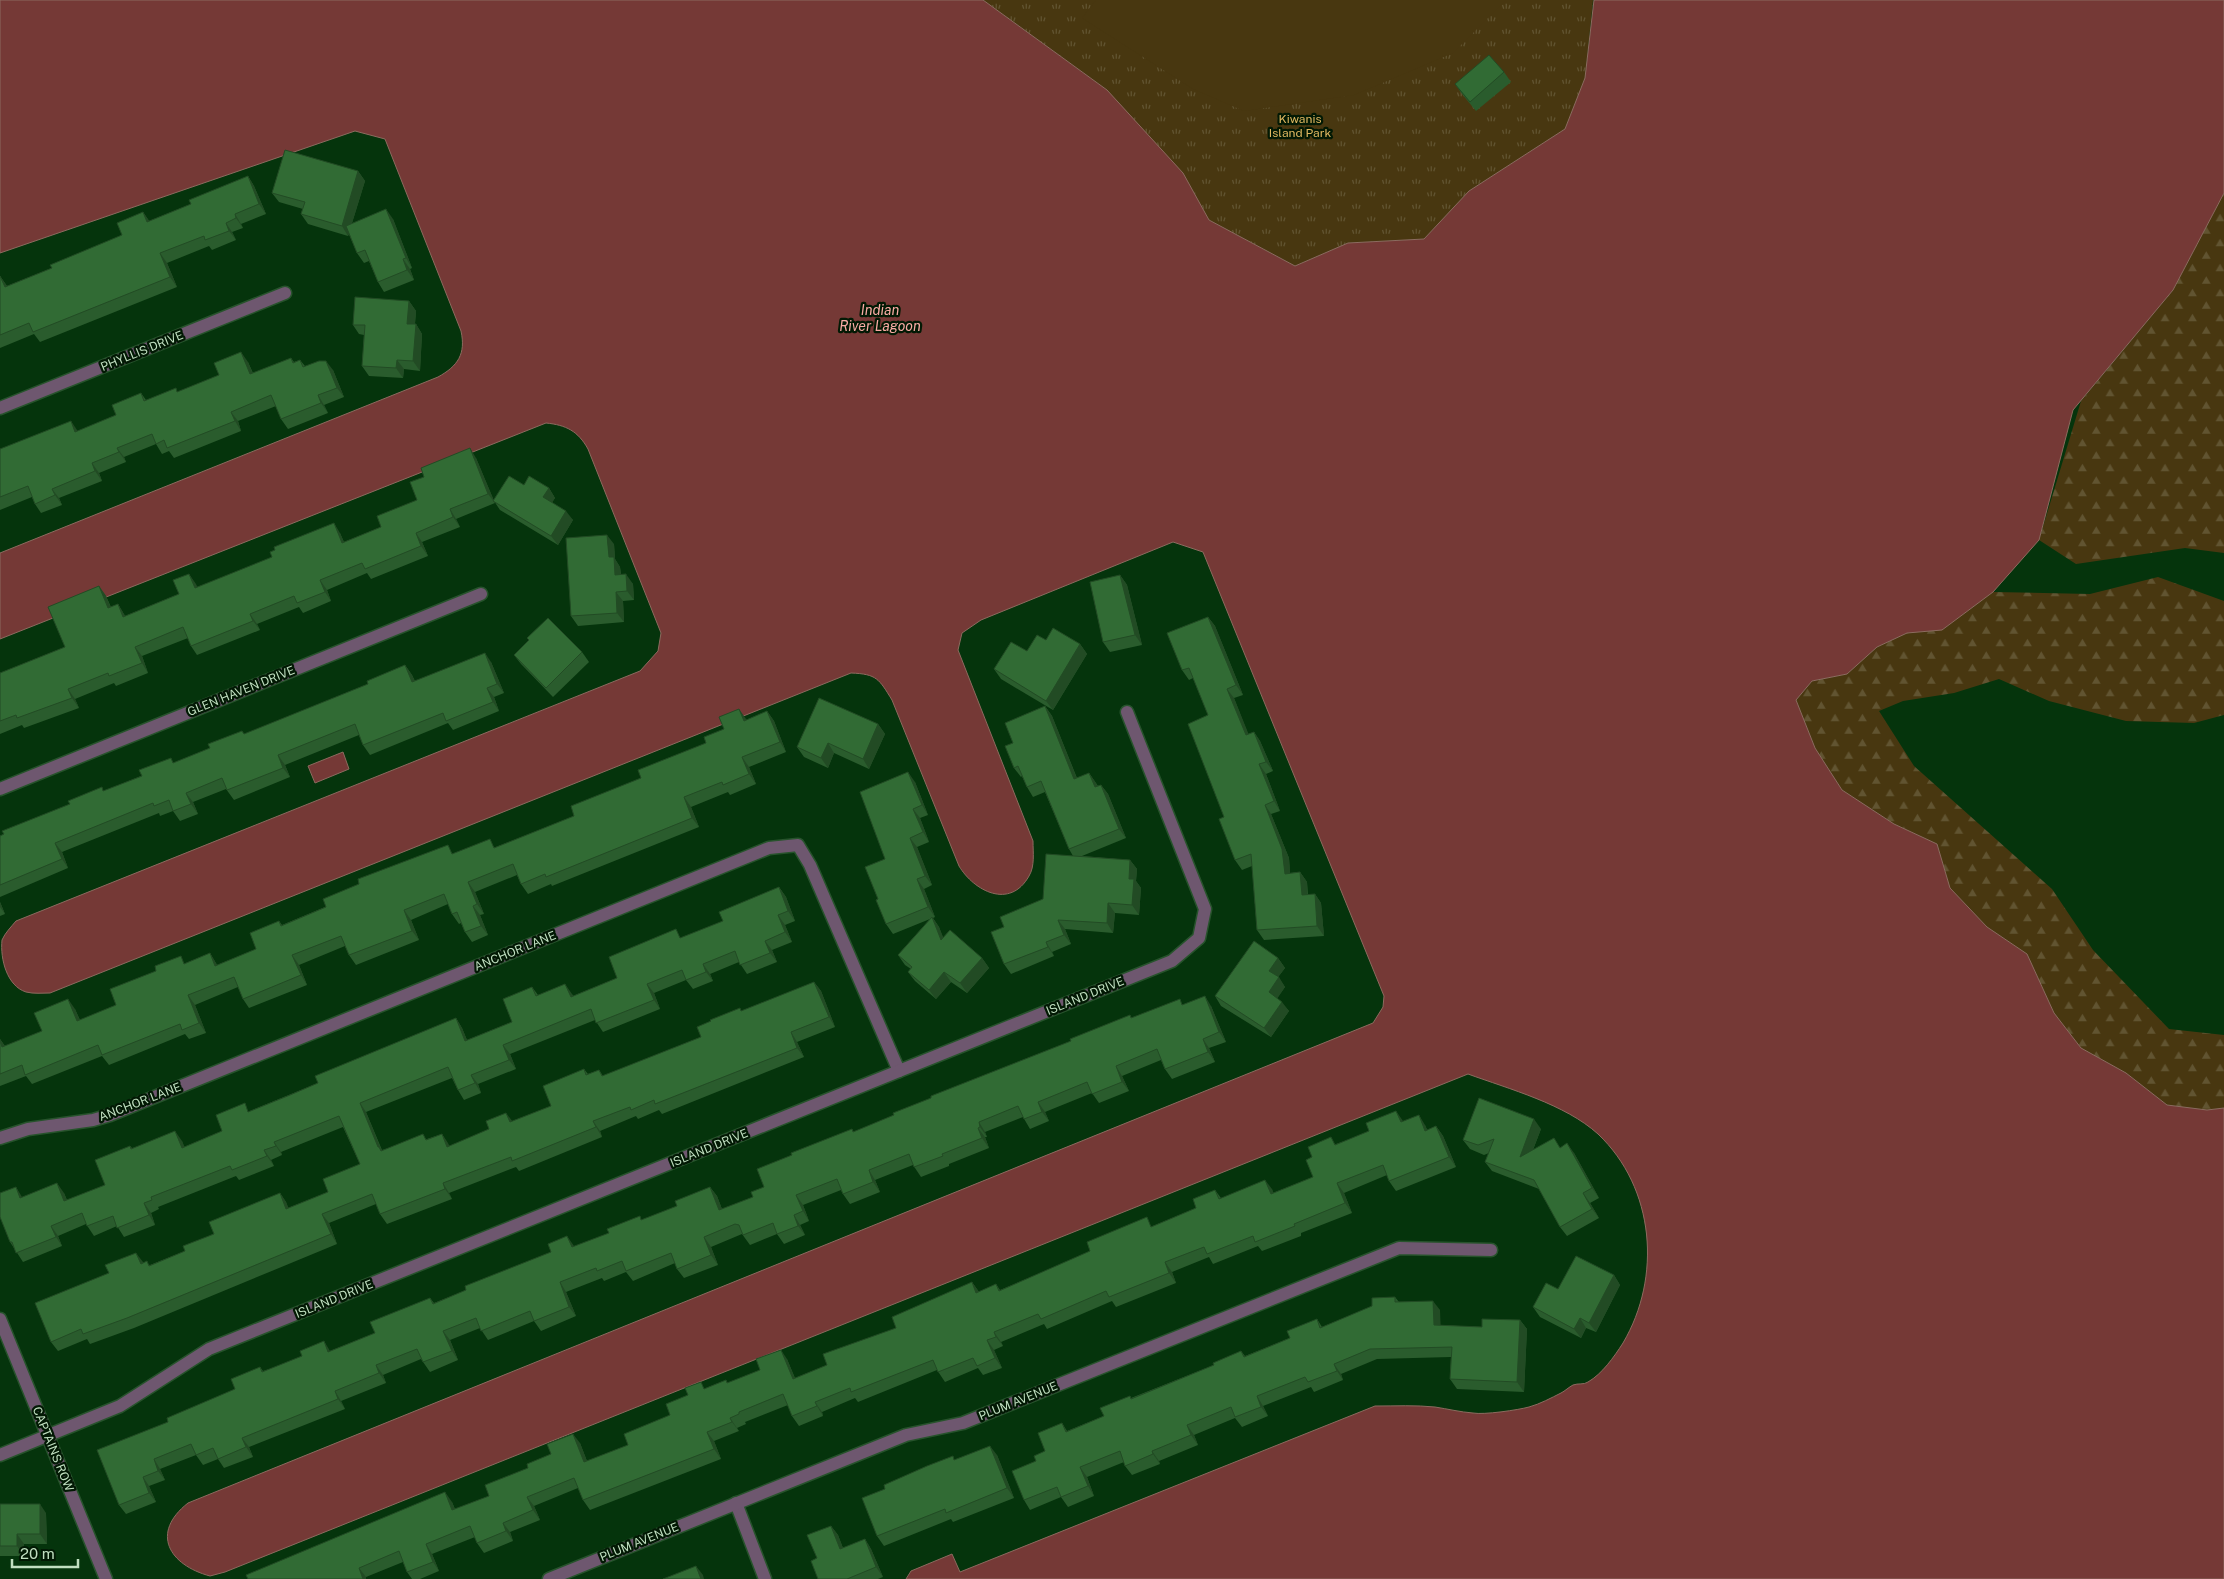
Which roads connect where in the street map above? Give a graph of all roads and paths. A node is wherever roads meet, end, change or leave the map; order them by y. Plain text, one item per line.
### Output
1 (285, 294) dead end
2 (0, 408) edge
3 (481, 594) dead end
4 (1127, 712) dead end
5 (0, 789) edge
6 (899, 1071) junction
7 (0, 1138) edge
8 (1491, 1250) dead end
9 (0, 1319) edge
10 (47, 1436) junction
11 (0, 1455) edge
12 (736, 1503) junction
13 (106, 1579) edge
14 (549, 1579) edge
15 (765, 1579) edge

1 - 2 street, PHYLLIS DRIVE
3 - 5 street, GLEN HAVEN DRIVE
4 - 6 street, ISLAND DRIVE
6 - 7 street, ANCHOR LANE
6 - 10 street, ISLAND DRIVE
8 - 12 street, PLUM AVENUE
9 - 10 street, CAPTAINS ROW
10 - 11 street, ISLAND DRIVE
10 - 13 street, CAPTAINS ROW
12 - 14 street, PLUM AVENUE
12 - 15 street

